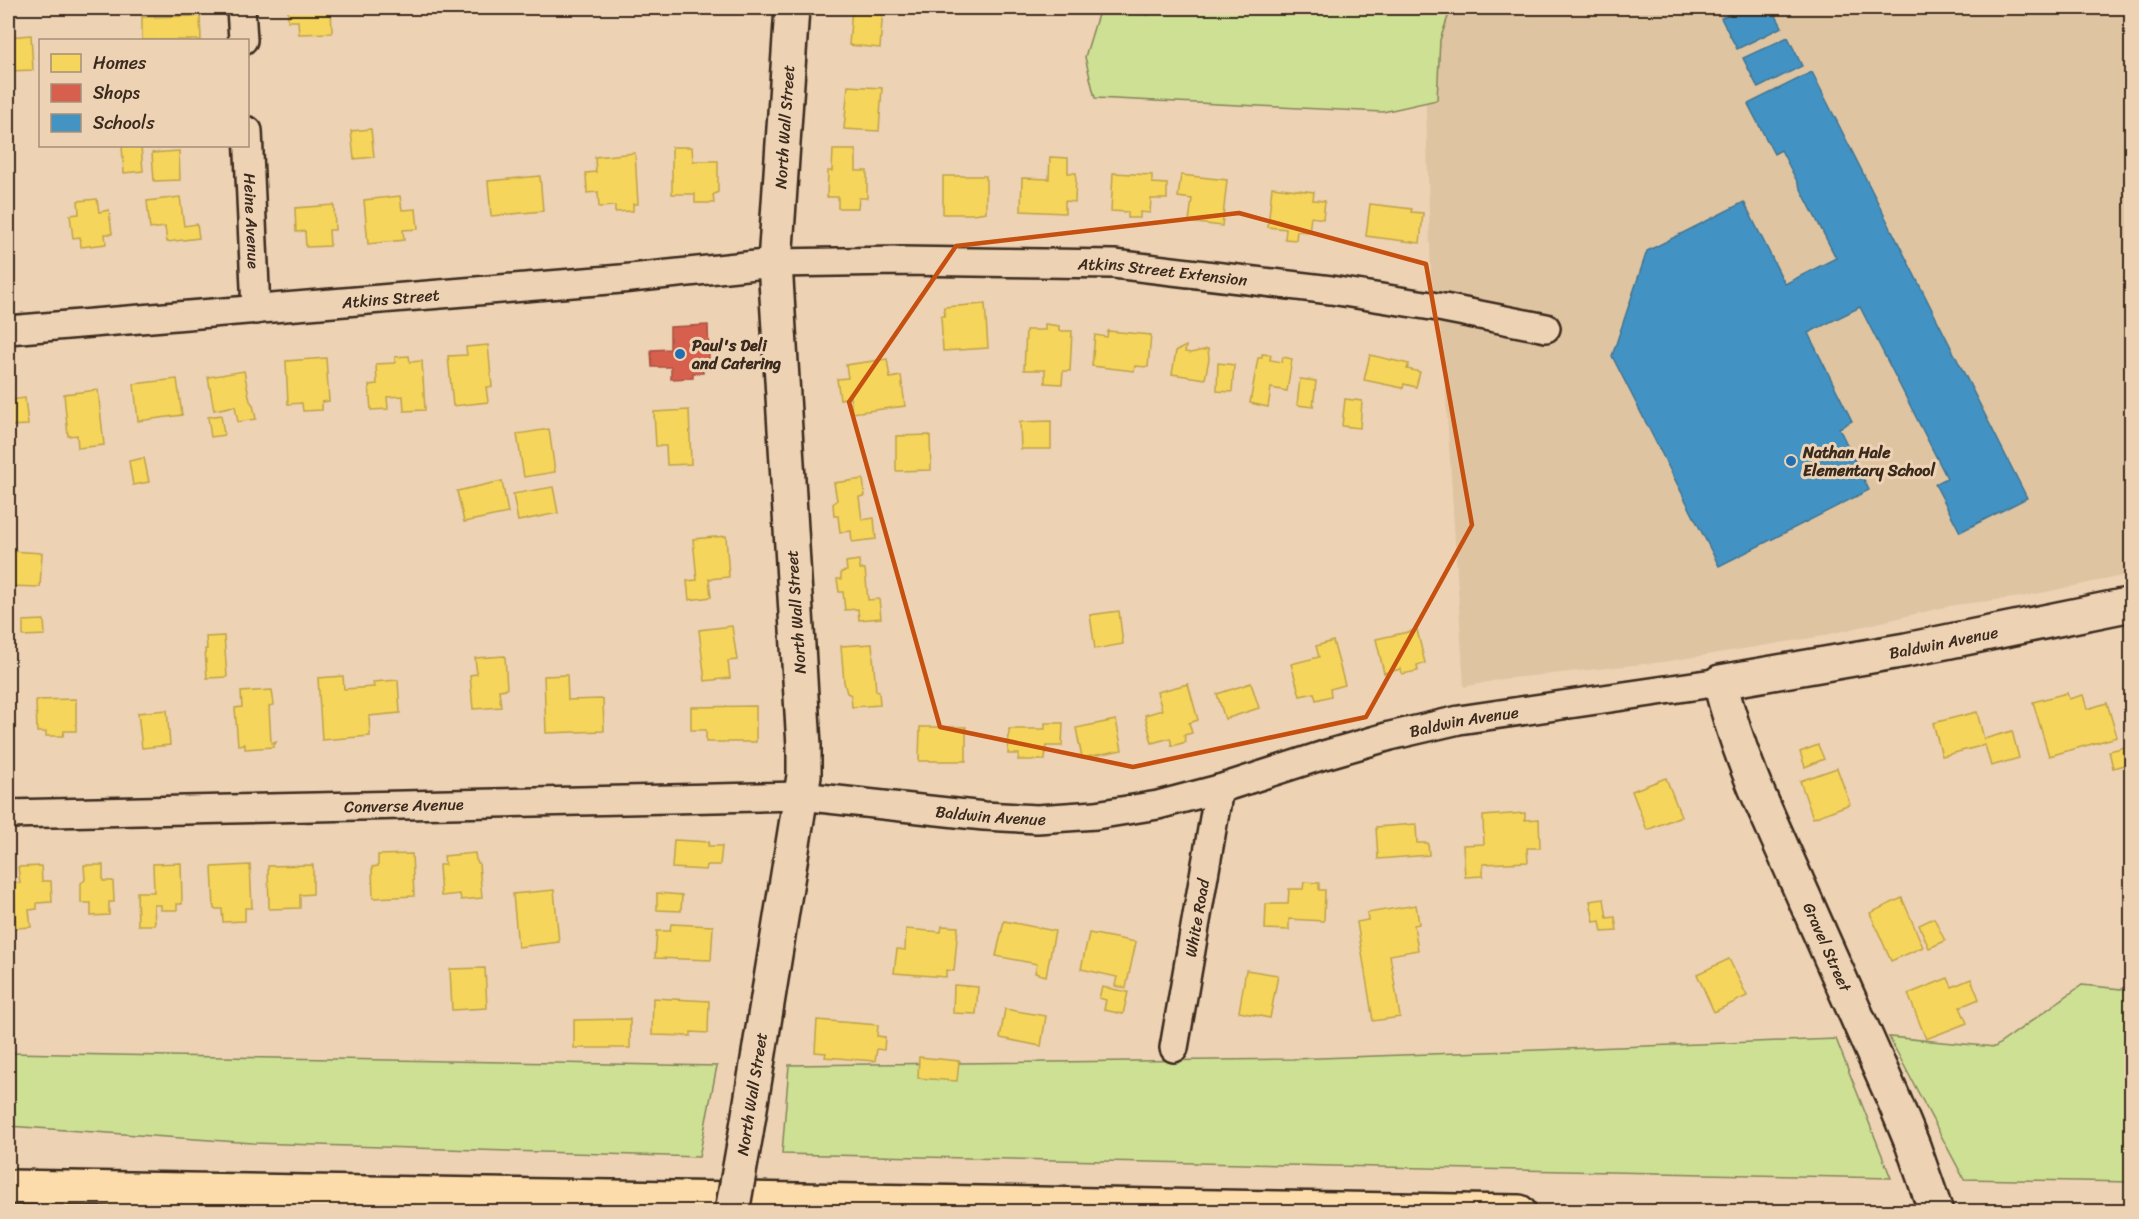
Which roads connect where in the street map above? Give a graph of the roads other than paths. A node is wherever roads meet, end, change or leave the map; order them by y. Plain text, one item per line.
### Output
1 (241, 8) edge
2 (792, 8) edge
3 (243, 39) edge
4 (249, 147) edge
5 (775, 263) junction
6 (256, 310) junction
7 (1546, 328) dead end
8 (8, 330) edge
9 (2132, 604) edge
10 (1720, 682) junction
11 (1219, 789) junction
12 (801, 796) junction
13 (8, 814) edge
14 (1174, 1048) dead end
15 (8, 1187) edge
16 (732, 1212) edge
17 (1519, 1212) edge
18 (1936, 1212) edge

1 - 3 street
2 - 5 street, North Wall Street
4 - 6 street, Heine Avenue
5 - 6 street, Atkins Street
5 - 7 street, Atkins Street Extension
5 - 12 street, North Wall Street
6 - 8 street, Atkins Street
9 - 10 street, Baldwin Avenue
10 - 11 street, Baldwin Avenue
10 - 18 street, Gravel Street
11 - 12 street, Baldwin Avenue
11 - 14 street, White Road
12 - 13 street, Converse Avenue
12 - 16 street, North Wall Street, bridge
15 - 17 highway

